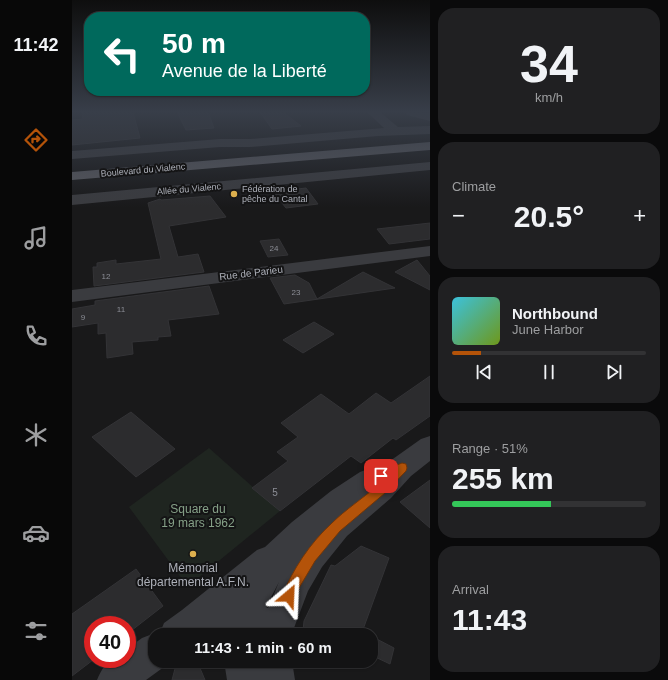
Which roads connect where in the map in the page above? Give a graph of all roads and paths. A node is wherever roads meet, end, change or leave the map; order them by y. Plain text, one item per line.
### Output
1 (211, 144) edge
2 (261, 144) edge
3 (321, 144) edge
4 (430, 146) edge
5 (252, 148) junction
6 (341, 153) junction
7 (72, 155) edge
8 (72, 164) edge
9 (430, 166) edge
10 (354, 173) junction
11 (72, 176) edge
12 (72, 200) edge
13 (430, 251) edge
14 (72, 296) edge
15 (430, 446) edge
16 (402, 468) junction
17 (303, 532) junction
18 (243, 626) edge
19 (185, 628) edge
20 (279, 628) edge
21 (148, 656) edge
22 (243, 668) edge
23 (276, 668) edge
24 (116, 680) edge
25 (246, 680) edge
26 (276, 680) edge

1 - 7 street
2 - 5 street
3 - 5 main road, Boulevard du Vialenc
4 - 6 main road, Boulevard du Vialenc
5 - 8 main road, Boulevard du Vialenc
6 - 10 street
6 - 11 main road, Boulevard du Vialenc
9 - 10 street, Allée du Vialenc
10 - 12 street, Allée du Vialenc
13 - 14 street, Rue de Parieu
15 - 16 street
16 - 17 street
16 - 20 street
17 - 18 street
17 - 19 street
18 - 19 street
21 - 24 street
22 - 25 street
23 - 26 street

